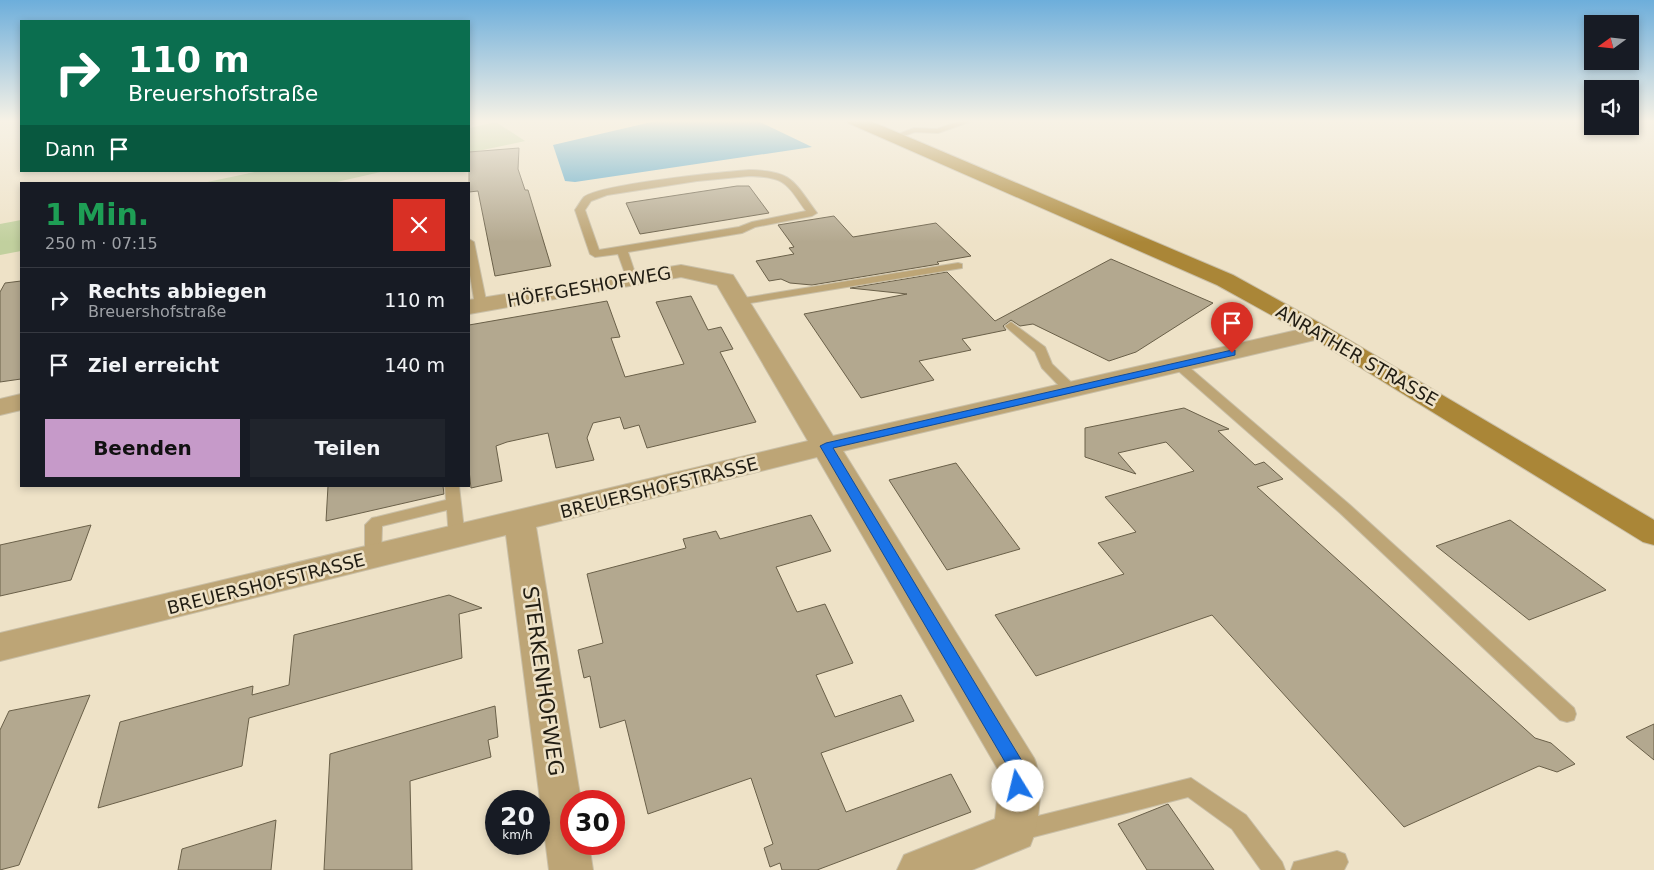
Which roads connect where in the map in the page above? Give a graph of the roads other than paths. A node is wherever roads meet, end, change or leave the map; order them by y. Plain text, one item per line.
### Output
1 (949, 161) edge
2 (622, 250) junction
3 (470, 253) edge
4 (958, 266) dead end
5 (632, 279) junction
6 (738, 302) junction
7 (475, 306) edge
8 (1011, 326) dead end
9 (1319, 332) junction
10 (1179, 365) junction
11 (1071, 390) junction
12 (20, 402) edge
13 (0, 407) edge
14 (826, 446) junction
15 (452, 487) edge
16 (454, 503) junction
17 (520, 522) junction
18 (1654, 534) edge
19 (457, 538) junction
20 (373, 558) junction
21 (0, 648) edge
22 (1567, 714) dead end
23 (1015, 832) junction
24 (1337, 862) dead end
25 (571, 870) edge
26 (919, 870) edge
27 (1274, 870) edge
28 (1302, 870) edge

1 - 9 main road, ANRATHER STRASSE
2 - 2 lane
2 - 5 lane
3 - 7 lane
4 - 6 lane
5 - 6 street, HÖFFGESHOFWEG
5 - 7 street, HÖFFGESHOFWEG
6 - 14 street, HÖFFGESHOFWEG
8 - 11 lane
9 - 10 street, BREUERSHOFSTRASSE
9 - 18 main road, ANRATHER STRASSE
10 - 11 street, BREUERSHOFSTRASSE
10 - 22 lane
11 - 14 street, BREUERSHOFSTRASSE
12 - 13 street
14 - 17 street, BREUERSHOFSTRASSE
14 - 23 street
15 - 16 lane
16 - 19 lane
16 - 20 lane
17 - 19 street, BREUERSHOFSTRASSE
17 - 25 street, STERKENHOFWEG
19 - 20 street, BREUERSHOFSTRASSE
20 - 21 street, BREUERSHOFSTRASSE
23 - 26 street
23 - 27 lane
24 - 28 lane

